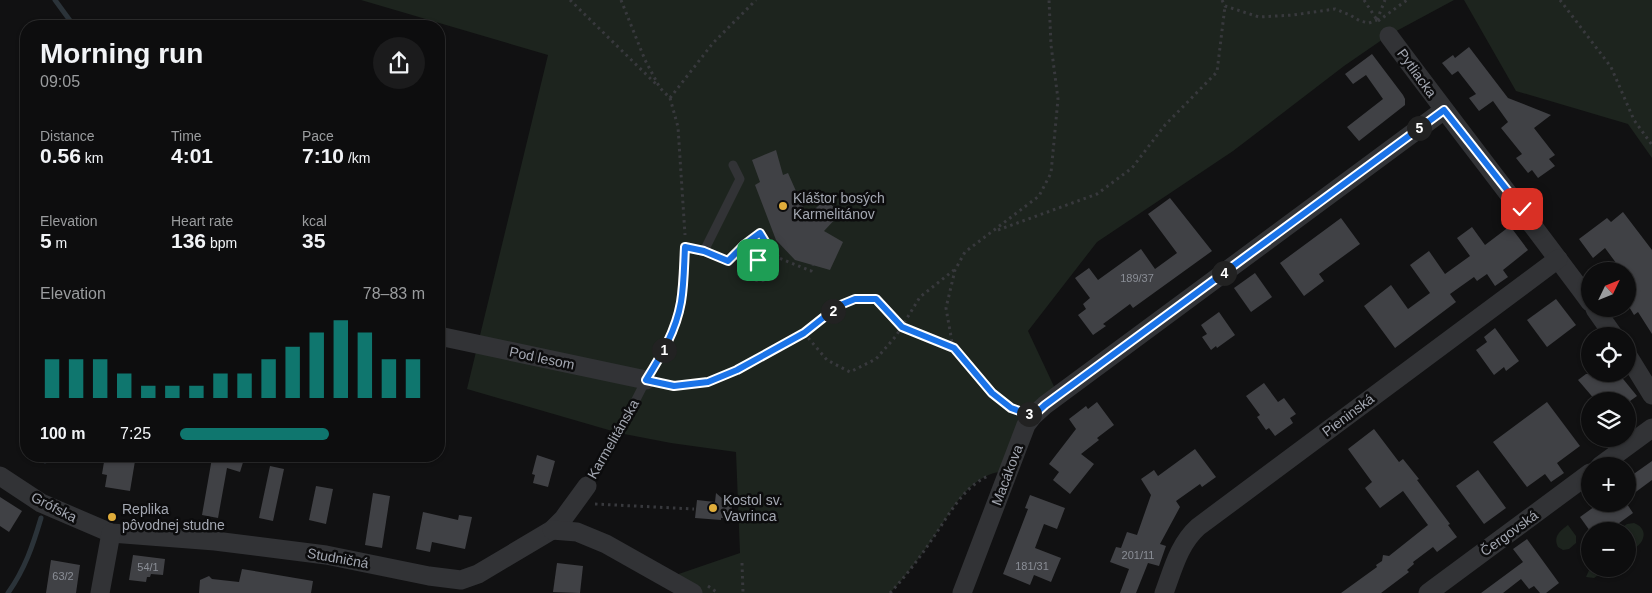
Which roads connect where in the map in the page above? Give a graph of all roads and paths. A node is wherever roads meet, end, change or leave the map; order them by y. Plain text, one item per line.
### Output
1 (570, 0) edge
2 (620, 0) edge
3 (756, 0) edge
4 (1049, 0) edge
5 (1222, 0) edge
6 (1364, 0) edge
7 (1385, 0) edge
8 (1407, 0) edge
9 (1560, 0) edge
10 (1225, 6) junction
11 (1377, 20) junction
12 (1389, 36) joint
13 (660, 88) junction
14 (670, 98) junction
15 (1444, 110) junction
16 (1652, 145) edge
17 (733, 165) dead end
18 (993, 232) junction
19 (685, 247) junction
20 (704, 251) junction
21 (774, 256) junction
22 (1558, 259) junction
23 (728, 261) joint
24 (768, 263) junction
25 (813, 265) dead end
26 (743, 266) dead end
27 (749, 267) junction
28 (955, 270) junction
29 (1581, 290) edge
30 (902, 327) junction
31 (804, 333) junction
32 (445, 337) edge
33 (954, 348) junction
34 (1636, 369) edge
35 (646, 380) junction
36 (1652, 395) edge
37 (1033, 416) junction
38 (1652, 428) edge
39 (1612, 457) edge
40 (1008, 472) junction
41 (0, 476) edge
42 (1581, 481) edge
43 (586, 486) joint
44 (595, 504) dead end
45 (694, 509) dead end
46 (552, 530) junction
47 (111, 533) junction
48 (742, 563) dead end
49 (100, 593) edge
50 (693, 593) edge
51 (744, 593) edge
52 (890, 593) edge
53 (962, 593) edge
54 (1164, 593) edge
55 (1428, 593) edge

1 - 13 path
2 - 13 path
3 - 14 path
4 - 18 path
5 - 10 path
6 - 11 path
7 - 11 path
8 - 11 path
9 - 16 path
10 - 11 path
10 - 18 path
11 - 12 path
12 - 15 street, Pytliacka
13 - 14 path
14 - 19 path
15 - 22 street, Pytliacka
15 - 37 street, Macákova
17 - 20 lane
18 - 28 path
19 - 20 lane
19 - 35 lane, Karmelitánska
20 - 23 lane
21 - 23 path
21 - 24 path
21 - 25 path
22 - 29 street, Pytliacka
22 - 54 street, Pieninská
24 - 27 path
24 - 27 path
26 - 27 path
28 - 30 path
28 - 33 path
30 - 31 path
30 - 31 path
30 - 33 path
31 - 35 path
32 - 35 street, Pod lesom
33 - 37 path
34 - 36 street
35 - 43 lane, Karmelitánska
37 - 40 street, Macákova
38 - 39 street
40 - 52 path
40 - 53 street, Macákova
41 - 47 street, Grófska
42 - 55 street, Čergovská
43 - 46 street, Studničná
44 - 45 path
46 - 47 street, Studničná
46 - 50 street
47 - 49 street
48 - 51 path

